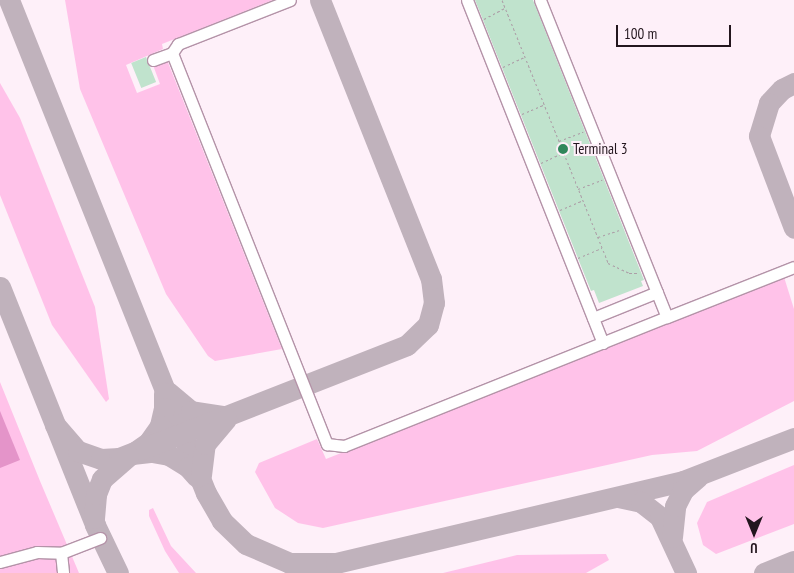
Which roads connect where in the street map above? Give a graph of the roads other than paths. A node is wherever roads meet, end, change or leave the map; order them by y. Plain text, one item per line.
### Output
1 (290, 0) edge
2 (467, 0) edge
3 (540, 0) edge
4 (172, 53) junction
5 (153, 60) dead end
6 (794, 267) edge
7 (657, 292) junction
8 (667, 317) junction
9 (593, 318) junction
10 (603, 343) junction
11 (100, 538) dead end
12 (61, 553) junction
13 (0, 562) edge
14 (64, 573) edge

1 - 4 lane
2 - 9 lane
3 - 7 lane
4 - 5 lane
4 - 10 lane
6 - 8 lane
7 - 8 lane
7 - 9 lane
8 - 10 lane
9 - 10 lane
11 - 12 lane
12 - 13 lane
12 - 14 lane

